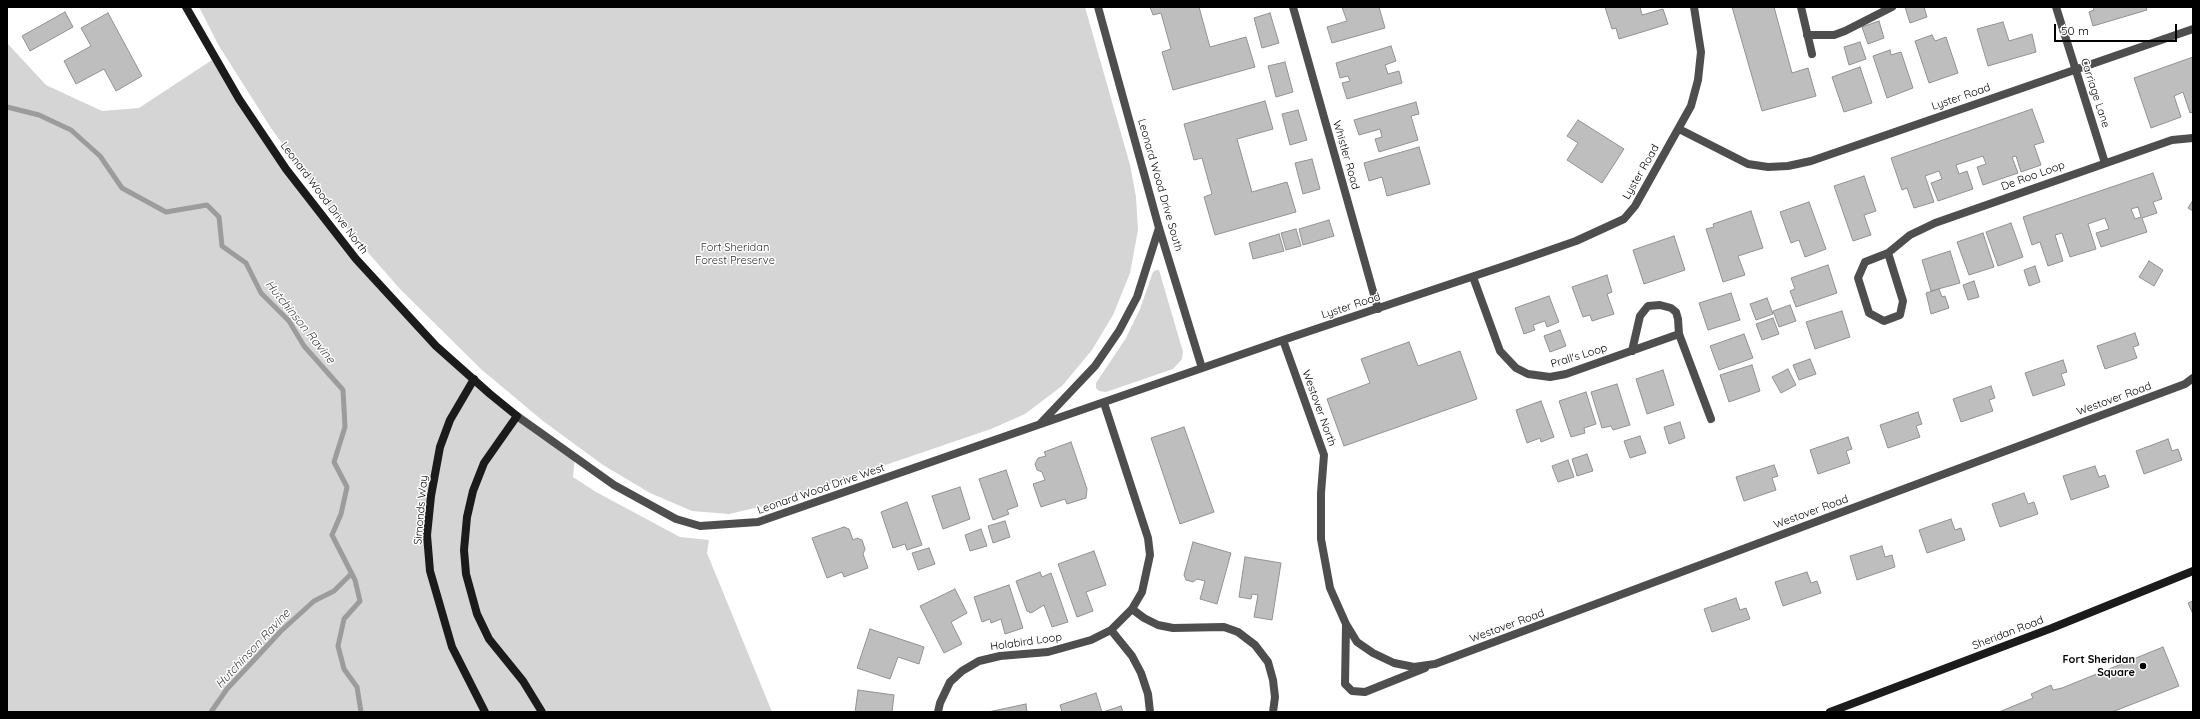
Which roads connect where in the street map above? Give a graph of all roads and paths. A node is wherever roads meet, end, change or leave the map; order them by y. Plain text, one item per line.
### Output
1 (186, 7) edge
2 (1098, 7) edge
3 (1293, 7) edge
4 (1694, 7) edge
5 (1801, 7) edge
6 (1892, 7) edge
7 (2056, 7) edge
8 (2193, 29) edge
9 (1807, 35) junction
10 (1812, 54) dead end
11 (2076, 70) junction
12 (1679, 129) junction
13 (2193, 138) edge
14 (2105, 162) junction
15 (1159, 228) junction
16 (1888, 252) junction
17 (1473, 277) junction
18 (1378, 309) junction
19 (1680, 334) junction
20 (1283, 340) junction
21 (1632, 351) junction
22 (1202, 368) junction
23 (2193, 378) edge
24 (474, 379) junction
25 (1104, 403) junction
26 (517, 416) junction
27 (1711, 419) dead end
28 (1039, 425) junction
29 (1324, 557) joint
30 (2193, 571) edge
31 (1132, 609) junction
32 (1346, 624) junction
33 (1111, 630) junction
34 (1435, 664) junction
35 (539, 711) edge
36 (486, 712) edge
37 (938, 712) edge
38 (1150, 712) edge
39 (1272, 712) edge
40 (1830, 712) edge

1 - 24 street, Leonard Wood Drive North
2 - 15 street, Leonard Wood Drive South
3 - 18 street, Whistler Road
4 - 12 street
5 - 9 street
6 - 9 street
7 - 11 street, Carriage Lane
8 - 11 street, Lyster Road
9 - 10 street
11 - 12 street, Lyster Road
11 - 14 street, Carriage Lane
12 - 17 street, Lyster Road
13 - 14 street, De Roo Loop
14 - 16 street, De Roo Loop
15 - 22 street, Leonard Wood Drive South
15 - 28 street
16 - 16 street, De Roo Loop
17 - 18 street, Lyster Road
17 - 21 street, Prall's Loop
18 - 20 street, Lyster Road
19 - 21 street, Prall's Loop
19 - 21 street
19 - 27 street
20 - 22 street, Lyster Road
20 - 29 street, Westover North
22 - 25 street, Lyster Road
23 - 34 street, Westover Road
24 - 26 street, Leonard Wood Drive North
24 - 36 street, Simonds Way
25 - 28 street, Leonard Wood Drive West
25 - 31 street, Holabird Loop
26 - 28 street, Leonard Wood Drive West
26 - 35 street
29 - 32 street, Westover Road
30 - 40 street, Sheridan Road
31 - 33 street, Holabird Loop
31 - 39 street
32 - 34 street, Westover Road
32 - 34 street, Westover Road
33 - 37 street, Holabird Loop
33 - 38 street

